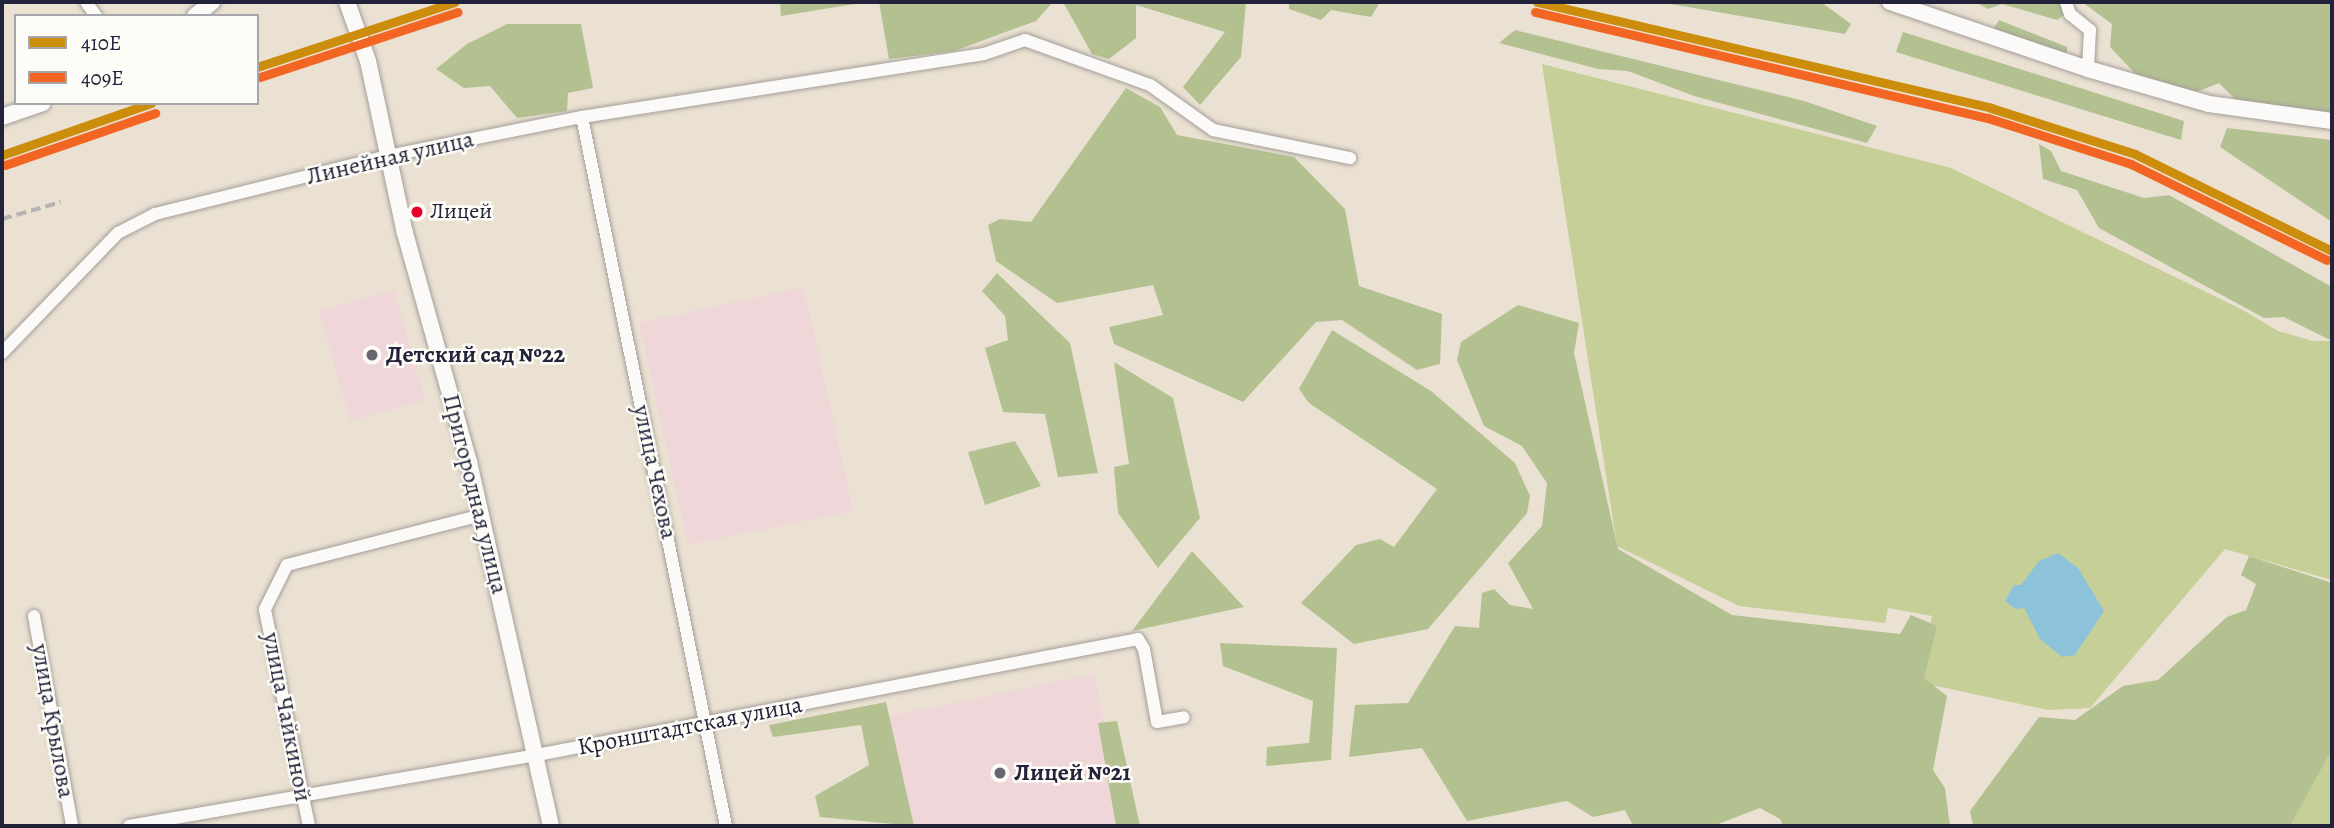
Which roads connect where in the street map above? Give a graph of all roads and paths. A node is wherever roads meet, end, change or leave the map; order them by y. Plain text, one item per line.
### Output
1 (212, 2) edge
2 (346, 2) edge
3 (1890, 2) edge
4 (2066, 2) edge
5 (197, 14) edge
6 (2088, 69) junction
7 (37, 105) edge
8 (2, 117) edge
9 (582, 117) junction
10 (2332, 121) edge
11 (388, 156) junction
12 (1350, 158) dead end
13 (2, 353) edge
14 (482, 515) junction
15 (34, 616) dead end
16 (1184, 717) dead end
17 (706, 723) junction
18 (537, 755) junction
19 (303, 796) junction
20 (72, 826) edge
21 (129, 826) edge
22 (309, 826) edge
23 (551, 826) edge
24 (726, 826) edge

1 - 5 main road
2 - 11 main road, Пригородная улица
3 - 6 main road
4 - 6 street
6 - 10 main road
7 - 8 main road
9 - 11 street, Линейная улица
9 - 12 street, Линейная улица
9 - 17 street, улица Чехова
11 - 13 street, Линейная улица
11 - 14 main road, Пригородная улица
14 - 18 main road, Пригородная улица
14 - 19 street, улица Чайкиной
15 - 20 street, улица Крылова
16 - 17 street, Кронштадтская улица
17 - 18 street, Кронштадтская улица
17 - 24 street, улица Чехова
18 - 19 street, Кронштадтская улица
18 - 23 main road, Пригородная улица
19 - 21 street, Кронштадтская улица
19 - 22 street, улица Чайкиной

